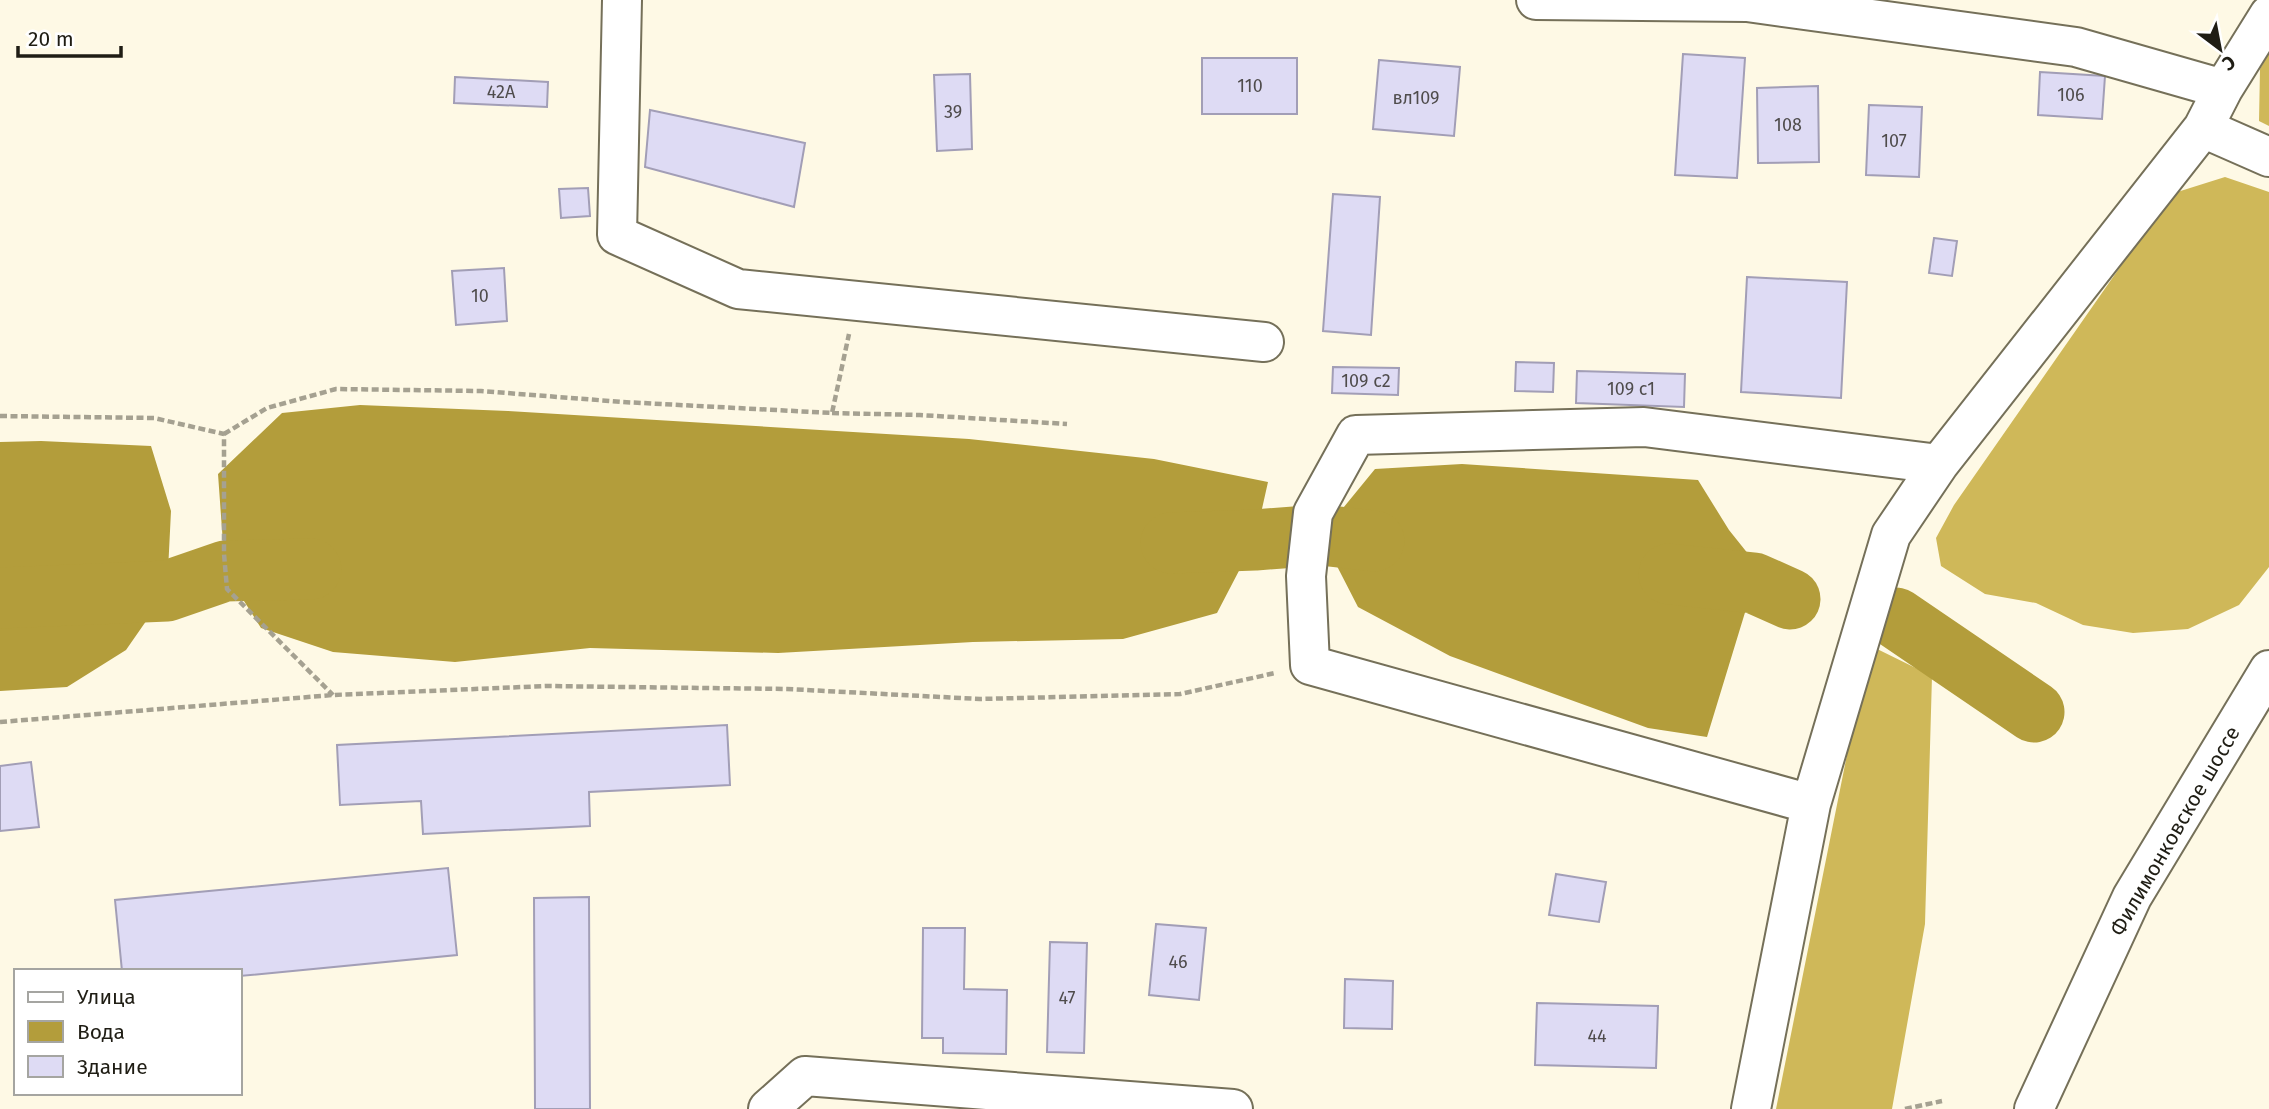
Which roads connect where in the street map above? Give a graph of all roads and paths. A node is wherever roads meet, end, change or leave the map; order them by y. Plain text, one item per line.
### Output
1 (622, 0) edge
2 (1536, 0) edge
3 (2269, 15) edge
4 (2223, 89) junction
5 (2203, 128) junction
6 (2269, 157) edge
7 (849, 333) dead end
8 (1264, 342) dead end
9 (832, 413) junction
10 (0, 416) edge
11 (1067, 424) dead end
12 (224, 434) junction
13 (1939, 464) junction
14 (1310, 665) junction
15 (2269, 670) edge
16 (333, 695) junction
17 (0, 722) edge
18 (1811, 804) junction
19 (1942, 1101) dead end
20 (768, 1109) edge
21 (1233, 1109) edge
22 (1751, 1109) edge
23 (1905, 1109) edge
24 (2034, 1109) edge

1 - 8 main road
2 - 4 main road
3 - 4 main road
4 - 5 main road
5 - 6 main road
5 - 13 main road
7 - 9 path
9 - 11 path
9 - 12 path
10 - 12 path
12 - 16 path
13 - 14 main road
13 - 18 main road
14 - 16 path
14 - 18 main road
15 - 24 main road, Филимонковское шоссе
16 - 17 path
18 - 22 main road
19 - 23 path
20 - 21 main road

